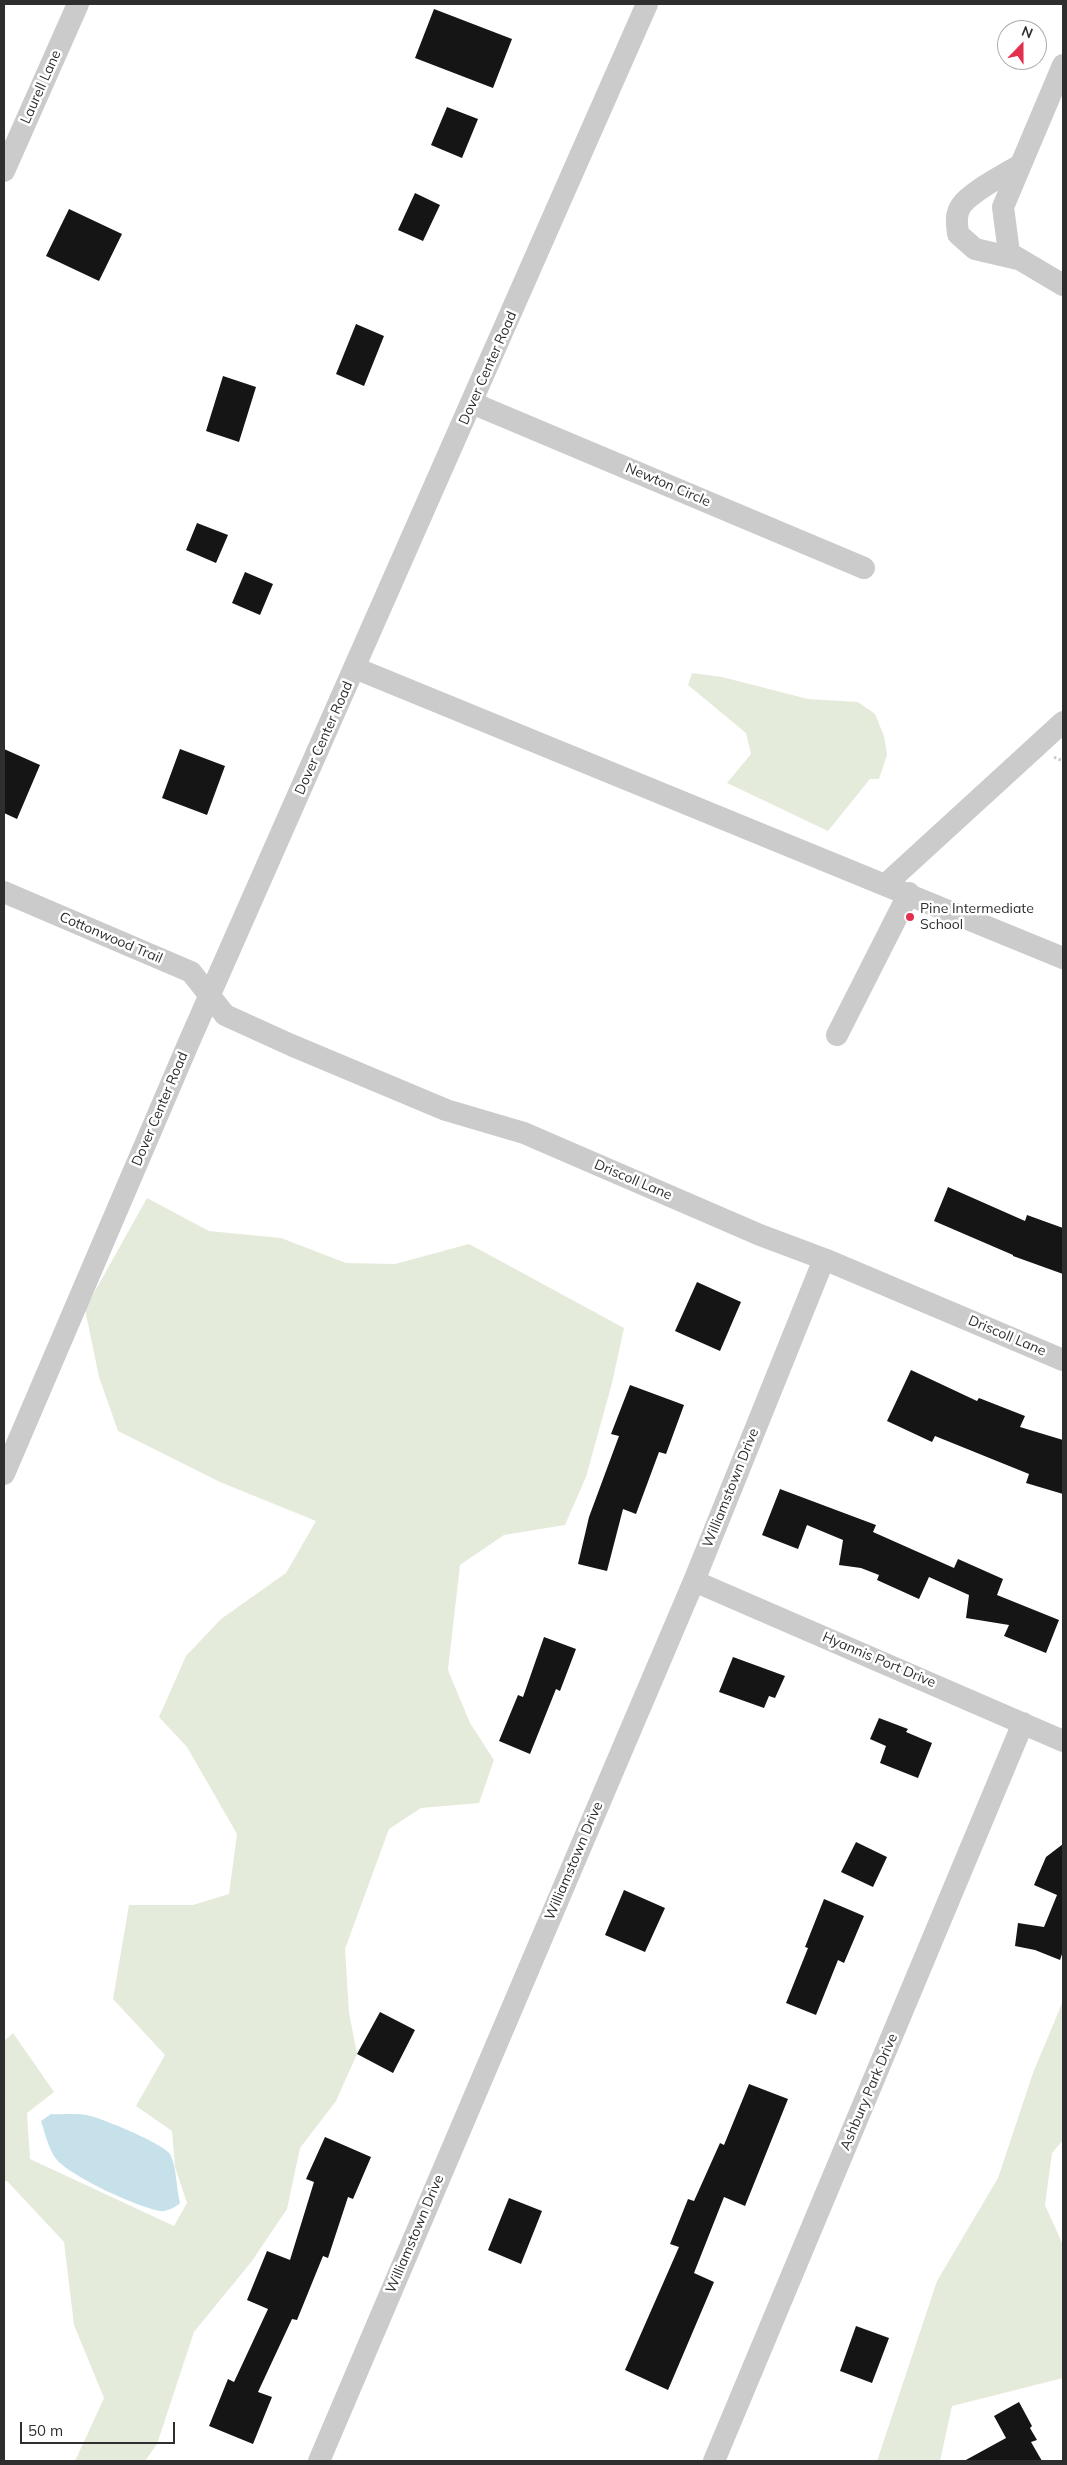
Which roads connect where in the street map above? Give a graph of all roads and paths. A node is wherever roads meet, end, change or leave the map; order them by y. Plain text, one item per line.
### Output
1 (78, 4) edge
2 (647, 4) edge
3 (1063, 65) edge
4 (1020, 165) junction
5 (4, 171) edge
6 (1018, 259) junction
7 (1063, 285) edge
8 (472, 403) junction
9 (864, 568) dead end
10 (355, 668) junction
11 (1063, 722) edge
12 (886, 884) junction
13 (4, 892) edge
14 (909, 893) junction
15 (1063, 958) edge
16 (210, 995) junction
17 (837, 1035) dead end
18 (824, 1259) junction
19 (1063, 1360) edge
20 (4, 1474) edge
21 (694, 1580) junction
22 (1023, 1722) junction
23 (1063, 1741) edge
24 (318, 2461) edge
25 (714, 2461) edge

1 - 5 street, Laurell Lane
2 - 8 street, Dover Center Road
3 - 4 street
4 - 6 street
4 - 6 street
6 - 7 street
8 - 9 street, Newton Circle
8 - 10 street, Dover Center Road
10 - 12 street
10 - 16 street, Dover Center Road
11 - 12 street
12 - 14 street
13 - 16 street, Cottonwood Trail
14 - 15 street
14 - 17 street
16 - 18 street, Driscoll Lane
16 - 20 street, Dover Center Road
18 - 19 street, Driscoll Lane
18 - 21 street, Williamstown Drive
21 - 22 street, Hyannis Port Drive
21 - 24 street, Williamstown Drive
22 - 23 street, Hyannis Port Drive
22 - 25 street, Ashbury Park Drive

